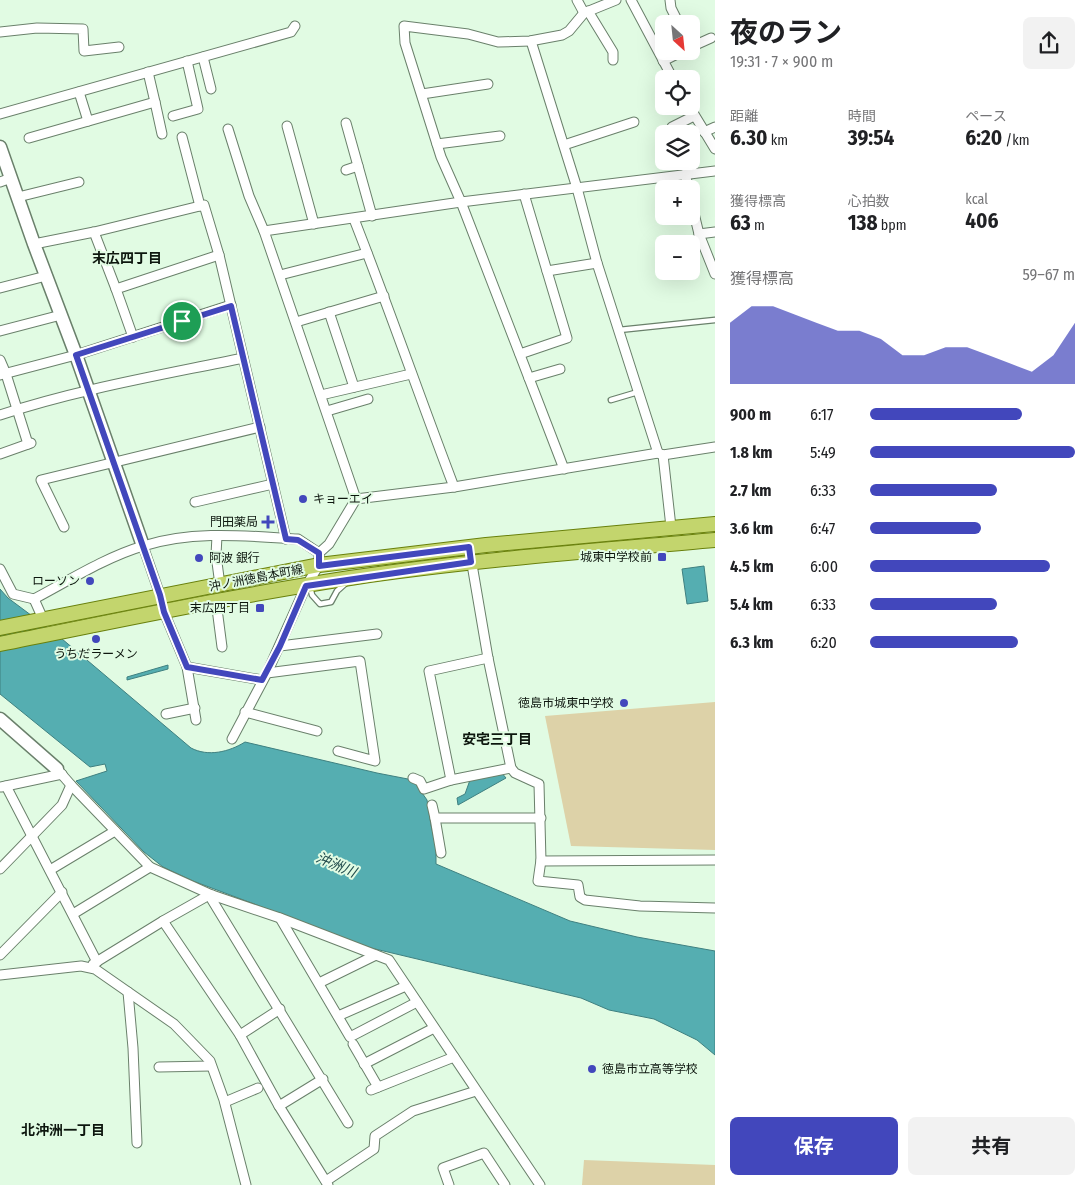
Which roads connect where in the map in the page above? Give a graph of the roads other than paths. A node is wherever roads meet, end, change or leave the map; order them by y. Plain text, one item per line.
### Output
1 (577, 0) edge
2 (616, 0) edge
3 (631, 0) edge
4 (670, 0) edge
5 (586, 12) junction
6 (674, 15) edge
7 (294, 26) dead end
8 (0, 32) edge
9 (711, 38) dead end
10 (532, 41) junction
11 (700, 43) edge
12 (119, 47) dead end
13 (203, 57) junction
14 (613, 60) dead end
15 (188, 61) junction
16 (663, 61) joint
17 (668, 70) edge
18 (148, 72) junction
19 (488, 84) dead end
20 (211, 89) dead end
21 (79, 92) junction
22 (422, 94) junction
23 (155, 102) junction
24 (0, 114) edge
25 (173, 116) dead end
26 (694, 116) joint
27 (88, 121) junction
28 (634, 122) dead end
29 (346, 123) dead end
30 (676, 125) edge
31 (287, 126) dead end
32 (715, 127) edge
33 (228, 130) dead end
34 (704, 132) junction
35 (162, 134) dead end
36 (500, 136) dead end
37 (182, 137) dead end
38 (29, 138) dead end
39 (437, 144) junction
40 (564, 145) junction
41 (0, 147) edge
42 (715, 149) edge
43 (358, 166) junction
44 (346, 170) dead end
45 (715, 171) edge
46 (685, 174) junction
47 (6, 180) edge
48 (686, 180) edge
49 (78, 182) dead end
50 (577, 188) junction
51 (524, 194) junction
52 (18, 197) junction
53 (461, 202) junction
54 (200, 206) junction
55 (372, 216) junction
56 (354, 219) junction
57 (314, 224) junction
58 (697, 225) edge
59 (264, 231) junction
60 (94, 232) junction
61 (715, 232) edge
62 (699, 234) junction
63 (34, 244) junction
64 (367, 253) junction
65 (219, 255) junction
66 (597, 262) junction
67 (547, 271) junction
68 (715, 274) edge
69 (280, 275) junction
70 (46, 276) junction
71 (0, 288) edge
72 (116, 289) junction
73 (384, 296) junction
74 (231, 306) junction
75 (329, 312) junction
76 (61, 315) junction
77 (715, 320) edge
78 (296, 322) junction
79 (619, 330) junction
80 (0, 331) edge
81 (133, 337) junction
82 (520, 354) junction
83 (76, 355) junction
84 (243, 358) junction
85 (0, 360) edge
86 (560, 369) dead end
87 (3, 374) edge
88 (411, 374) junction
89 (529, 378) junction
90 (354, 387) junction
91 (88, 390) junction
92 (638, 392) junction
93 (321, 395) junction
94 (368, 399) dead end
95 (611, 400) dead end
96 (17, 408) junction
97 (327, 411) junction
98 (0, 415) edge
99 (260, 427) junction
100 (715, 447) edge
101 (0, 454) edge
102 (660, 454) junction
103 (113, 463) junction
104 (564, 469) junction
105 (273, 484) junction
106 (454, 487) junction
107 (356, 499) junction
108 (195, 502) dead end
109 (714, 524) edge
110 (64, 527) dead end
111 (672, 527) junction
112 (217, 536) junction
113 (286, 539) junction
114 (715, 540) edge
115 (143, 546) junction
116 (469, 547) junction
117 (319, 559) junction
118 (471, 562) junction
119 (0, 569) edge
120 (350, 578) junction
121 (220, 585) junction
122 (308, 586) junction
123 (160, 595) junction
124 (34, 599) junction
125 (216, 601) junction
126 (164, 612) junction
127 (41, 619) junction
128 (0, 628) edge
129 (377, 634) dead end
130 (0, 644) edge
131 (280, 646) junction
132 (222, 647) dead end
133 (488, 658) junction
134 (187, 667) junction
135 (265, 677) junction
136 (194, 708) junction
137 (245, 712) junction
138 (166, 714) dead end
139 (0, 719) edge
140 (196, 720) dead end
141 (317, 731) dead end
142 (232, 739) dead end
143 (338, 751) dead end
144 (511, 768) junction
145 (60, 771) junction
146 (413, 778) dead end
147 (451, 780) junction
148 (71, 785) junction
149 (3, 786) edge
150 (432, 805) dead end
151 (435, 818) junction
152 (541, 818) junction
153 (115, 831) junction
154 (33, 836) junction
155 (441, 853) dead end
156 (715, 860) edge
157 (541, 861) junction
158 (150, 867) junction
159 (0, 869) edge
160 (50, 870) junction
161 (62, 892) junction
162 (210, 895) junction
163 (715, 908) edge
164 (73, 914) junction
165 (280, 918) junction
166 (163, 921) junction
167 (0, 955) edge
168 (376, 955) junction
169 (97, 962) junction
170 (88, 967) junction
171 (0, 975) edge
172 (319, 983) junction
173 (406, 986) junction
174 (128, 992) junction
175 (417, 1002) junction
176 (280, 1009) junction
177 (338, 1016) junction
178 (434, 1028) junction
179 (240, 1035) junction
180 (353, 1044) dead end
181 (454, 1057) junction
182 (364, 1064) junction
183 (159, 1066) dead end
184 (211, 1066) junction
185 (323, 1079) junction
186 (258, 1088) dead end
187 (476, 1091) junction
188 (225, 1102) junction
189 (278, 1106) junction
190 (348, 1122) dead end
191 (137, 1143) dead end
192 (327, 1183) edge
193 (246, 1185) edge
194 (450, 1185) edge
195 (505, 1185) edge
196 (540, 1185) edge

1 - 5 street
2 - 5 street
3 - 16 street
4 - 6 street
5 - 10 street
5 - 14 street
7 - 13 street
8 - 12 street
9 - 11 street
10 - 22 street
10 - 40 street
13 - 15 street
13 - 20 street
15 - 18 street
15 - 25 street
16 - 17 street
18 - 21 street
18 - 23 street
19 - 22 street
21 - 24 street
21 - 27 street
22 - 39 street
23 - 27 street
23 - 35 street
26 - 30 street
26 - 34 street
27 - 38 street
28 - 40 street
29 - 43 street
31 - 57 street
32 - 34 street
33 - 59 street
34 - 42 street
36 - 39 street
37 - 54 street
39 - 53 street
40 - 50 street
41 - 47 street
43 - 44 street
43 - 55 street
45 - 46 street
46 - 48 street
46 - 50 street
47 - 52 street
49 - 52 street
50 - 51 street
50 - 66 street
51 - 53 street
51 - 67 street
52 - 63 street
53 - 55 street
53 - 82 street
54 - 60 street
54 - 65 street
55 - 56 street
56 - 57 street
56 - 64 street
57 - 59 street
58 - 62 street
59 - 69 street
60 - 63 street
60 - 72 street
61 - 62 street
62 - 68 street
63 - 70 street
64 - 69 street
64 - 73 street
65 - 72 street
65 - 74 street
66 - 67 street
66 - 79 street
67 - 82 street
69 - 78 street
70 - 71 street
70 - 76 street
72 - 81 street
73 - 75 street
73 - 88 street
74 - 81 street
74 - 84 street
75 - 78 street
75 - 90 street
76 - 80 street
76 - 83 street
77 - 79 lane
78 - 93 street
79 - 92 street
81 - 83 street
82 - 89 street
83 - 87 street
83 - 91 street
84 - 91 street
84 - 99 street
85 - 87 street
86 - 89 street
87 - 96 street
88 - 90 street
88 - 106 street
89 - 104 street
90 - 93 street
91 - 96 street
91 - 103 street
92 - 95 lane
92 - 102 street
93 - 97 street
94 - 97 street
96 - 98 street
96 - 101 street
97 - 107 street
99 - 103 street
99 - 105 street
100 - 102 street
102 - 104 street
102 - 111 street
103 - 110 street
103 - 115 street
104 - 106 street
105 - 108 street
105 - 113 street
106 - 107 street
107 - 117 street
109 - 111 main road, 沖ノ洲徳島本町線
109 - 114 street
111 - 116 main road, 沖ノ洲徳島本町線
112 - 113 street
112 - 115 street
112 - 121 street
113 - 117 street
114 - 118 main road, 沖ノ洲徳島本町線
115 - 123 street
115 - 124 street
116 - 117 main road, 沖ノ洲徳島本町線
116 - 118 street
117 - 121 main road, 沖ノ洲徳島本町線
117 - 122 street
118 - 120 main road, 沖ノ洲徳島本町線
118 - 133 street
119 - 124 street
120 - 122 main road, 沖ノ洲徳島本町線
120 - 122 lane
121 - 123 main road, 沖ノ洲徳島本町線
122 - 125 main road, 沖ノ洲徳島本町線
122 - 131 street
123 - 126 street
123 - 127 main road, 沖ノ洲徳島本町線
124 - 127 street
125 - 126 main road, 沖ノ洲徳島本町線
125 - 132 street
126 - 130 main road, 沖ノ洲徳島本町線
126 - 134 street
127 - 128 main road, 沖ノ洲徳島本町線
129 - 131 street
131 - 135 street
133 - 144 street
133 - 147 street
134 - 135 street
134 - 136 street
135 - 137 street
135 - 143 street
136 - 138 street
136 - 140 street
137 - 141 street
137 - 142 street
139 - 145 street
144 - 147 street
144 - 152 street
145 - 148 street
145 - 149 street
146 - 147 street
148 - 153 street
148 - 154 street
149 - 154 street
150 - 151 street
151 - 152 street
151 - 155 street
152 - 157 street
153 - 158 street
153 - 160 street
154 - 159 street
154 - 160 street
156 - 157 street
157 - 163 street
158 - 162 street
158 - 164 street
160 - 161 street
161 - 164 street
161 - 167 street
162 - 165 street
162 - 166 street
162 - 176 street
164 - 169 street
165 - 168 street
165 - 172 street
166 - 169 street
166 - 179 street
168 - 172 street
168 - 173 street
169 - 170 street
170 - 171 street
170 - 174 street
172 - 177 street
173 - 175 street
173 - 177 street
174 - 184 street
174 - 191 street
175 - 177 street
175 - 178 street
176 - 179 street
176 - 185 street
178 - 181 street
178 - 182 street
179 - 189 street
180 - 182 street
181 - 182 street
181 - 187 street
183 - 184 street
184 - 188 street
185 - 189 street
185 - 190 street
186 - 188 street
187 - 192 street
187 - 196 street
188 - 193 street
189 - 192 street
194 - 195 street

